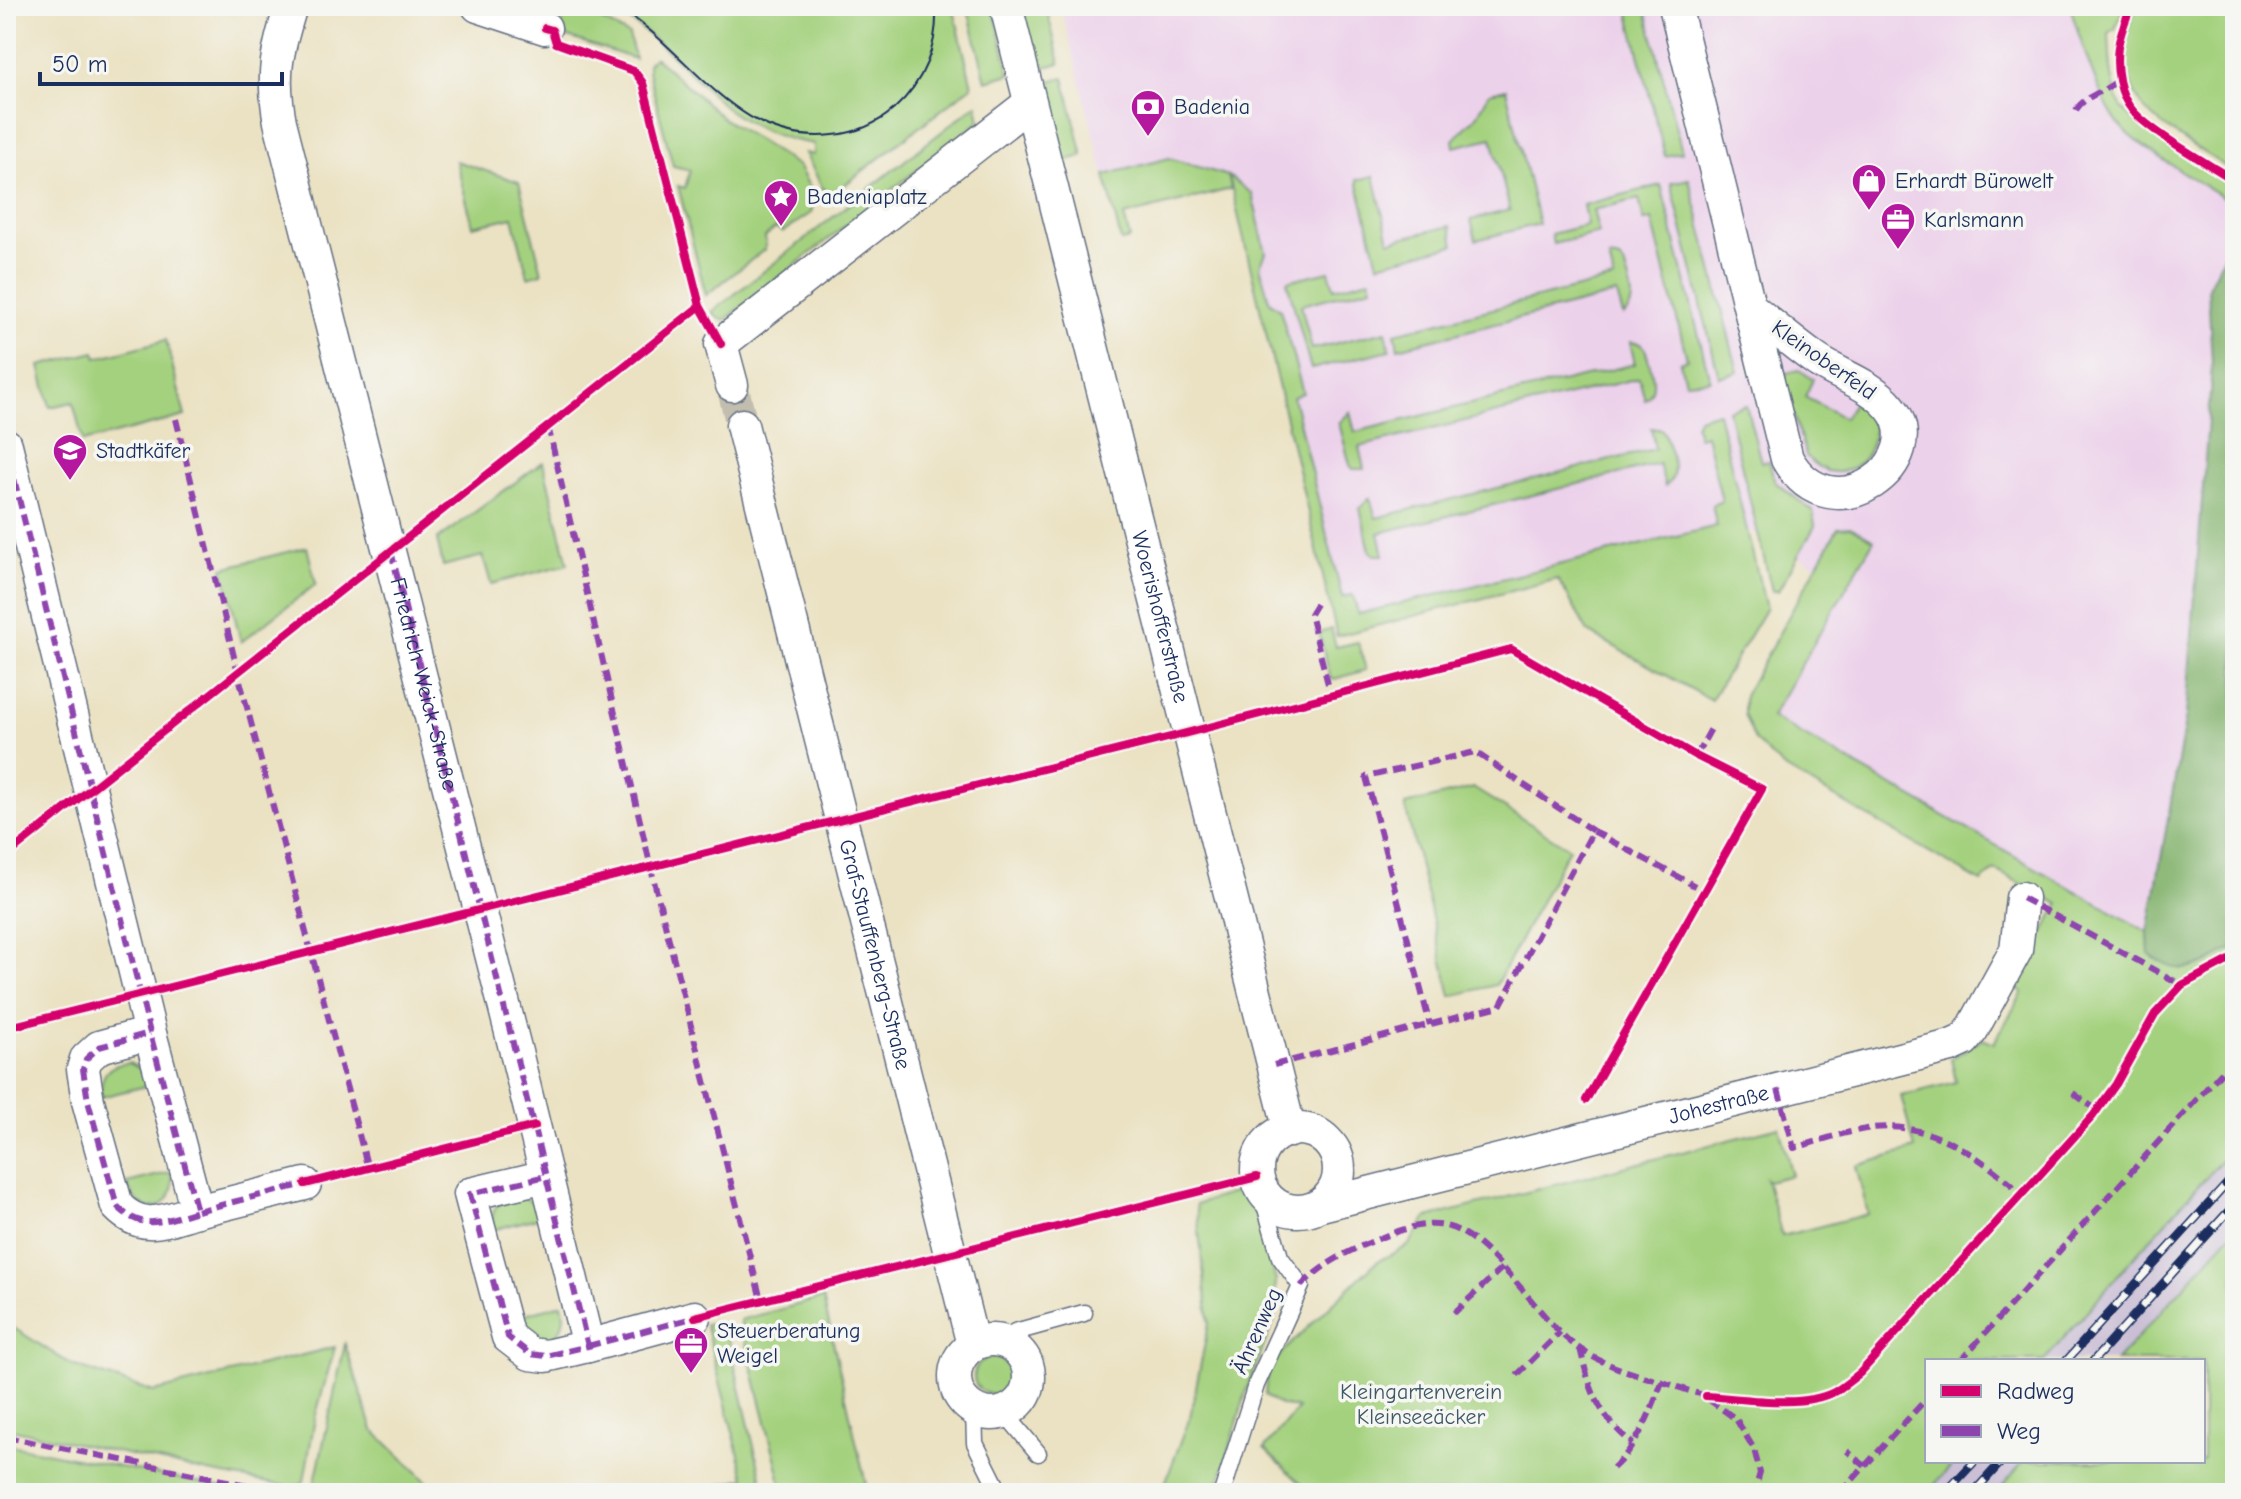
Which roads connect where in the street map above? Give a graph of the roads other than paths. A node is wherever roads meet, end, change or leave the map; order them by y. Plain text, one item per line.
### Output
1 (291, 6) edge
2 (478, 6) edge
3 (1006, 6) edge
4 (1675, 6) edge
5 (545, 28) dead end
6 (1030, 103) junction
7 (1751, 308) junction
8 (732, 385) tunnel mouth
9 (742, 425) tunnel mouth
10 (6, 445) edge
11 (2022, 898) dead end
12 (150, 1033) junction
13 (1290, 1131) junction
14 (546, 1176) junction
15 (305, 1184) dead end
16 (1261, 1191) junction
17 (1321, 1205) junction
18 (197, 1211) junction
19 (1084, 1313) dead end
20 (695, 1317) dead end
21 (988, 1344) junction
22 (588, 1346) junction
23 (989, 1410) junction
24 (1038, 1453) dead end
25 (1000, 1493) edge
26 (1222, 1493) edge

1 - 14 street, Friedrich-Weick-Straße
2 - 5 street
3 - 6 street
4 - 7 street, Kleinoberfeld
6 - 8 street
6 - 13 street, Woerishofferstraße
7 - 7 street, Kleinoberfeld
9 - 21 street, Graf-Stauffenberg-Straße
10 - 12 street
11 - 17 street, Johestraße
12 - 18 street
12 - 18 street
13 - 16 street
13 - 17 street
14 - 22 street, Friedrich-Weick-Straße
14 - 22 street
15 - 18 street
16 - 17 street
16 - 26 lane, Ährenweg
19 - 21 lane
20 - 22 street
21 - 23 street
21 - 23 street, Graf-Stauffenberg-Straße
23 - 24 lane
23 - 25 lane

